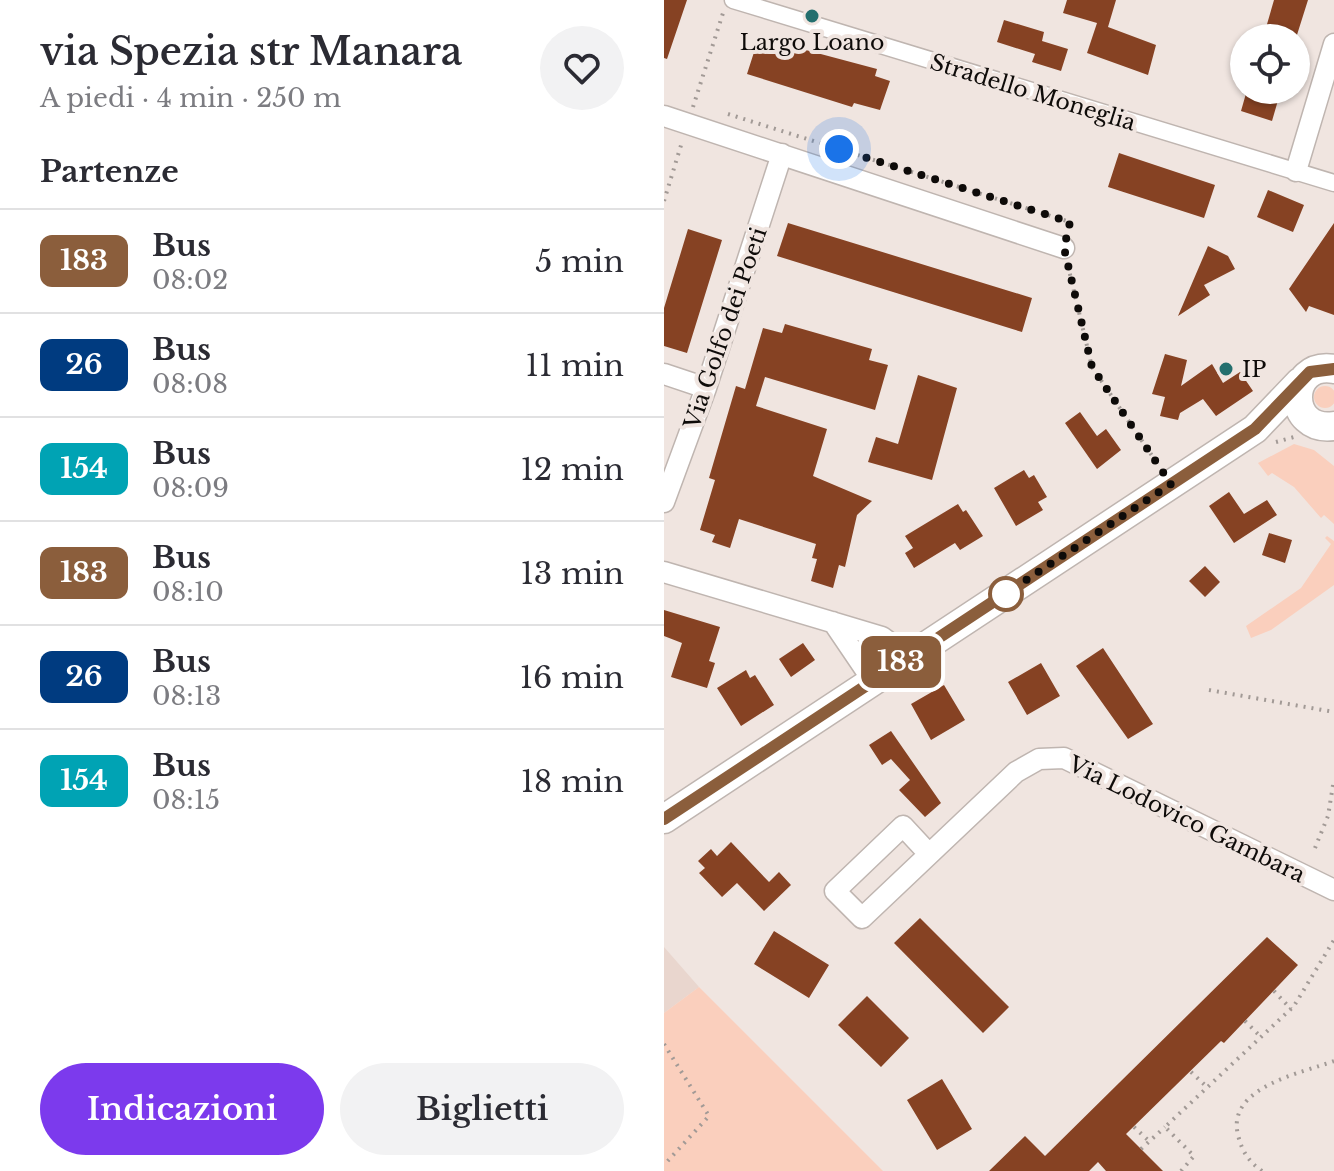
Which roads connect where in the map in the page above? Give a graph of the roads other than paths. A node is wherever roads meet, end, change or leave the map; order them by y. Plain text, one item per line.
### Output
1 (733, 0) edge
2 (1334, 44) edge
3 (664, 116) edge
4 (782, 154) junction
5 (1296, 171) junction
6 (1334, 183) edge
7 (1064, 248) road end
8 (1333, 368) edge
9 (664, 374) edge
10 (1300, 382) junction
11 (706, 388) junction
12 (1323, 425) edge
13 (1255, 429) junction
14 (664, 502) edge
15 (664, 572) edge
16 (833, 622) junction
17 (909, 657) junction
18 (873, 681) junction
19 (664, 819) edge
20 (929, 854) junction
21 (1334, 890) edge

1 - 5 street, Stradello Moneglia
2 - 5 street
3 - 4 street
4 - 7 street
4 - 11 street, Via Golfo dei Poeti
5 - 6 street, Stradello Moneglia
8 - 10 main road
9 - 11 street
10 - 12 main road
10 - 13 main road
11 - 14 street, Via Golfo dei Poeti
12 - 13 main road
13 - 17 main road
15 - 16 street
16 - 17 street
16 - 18 street
17 - 18 main road
18 - 19 main road
20 - 20 street, Via Lodovico Gambara
20 - 21 street, Via Lodovico Gambara

